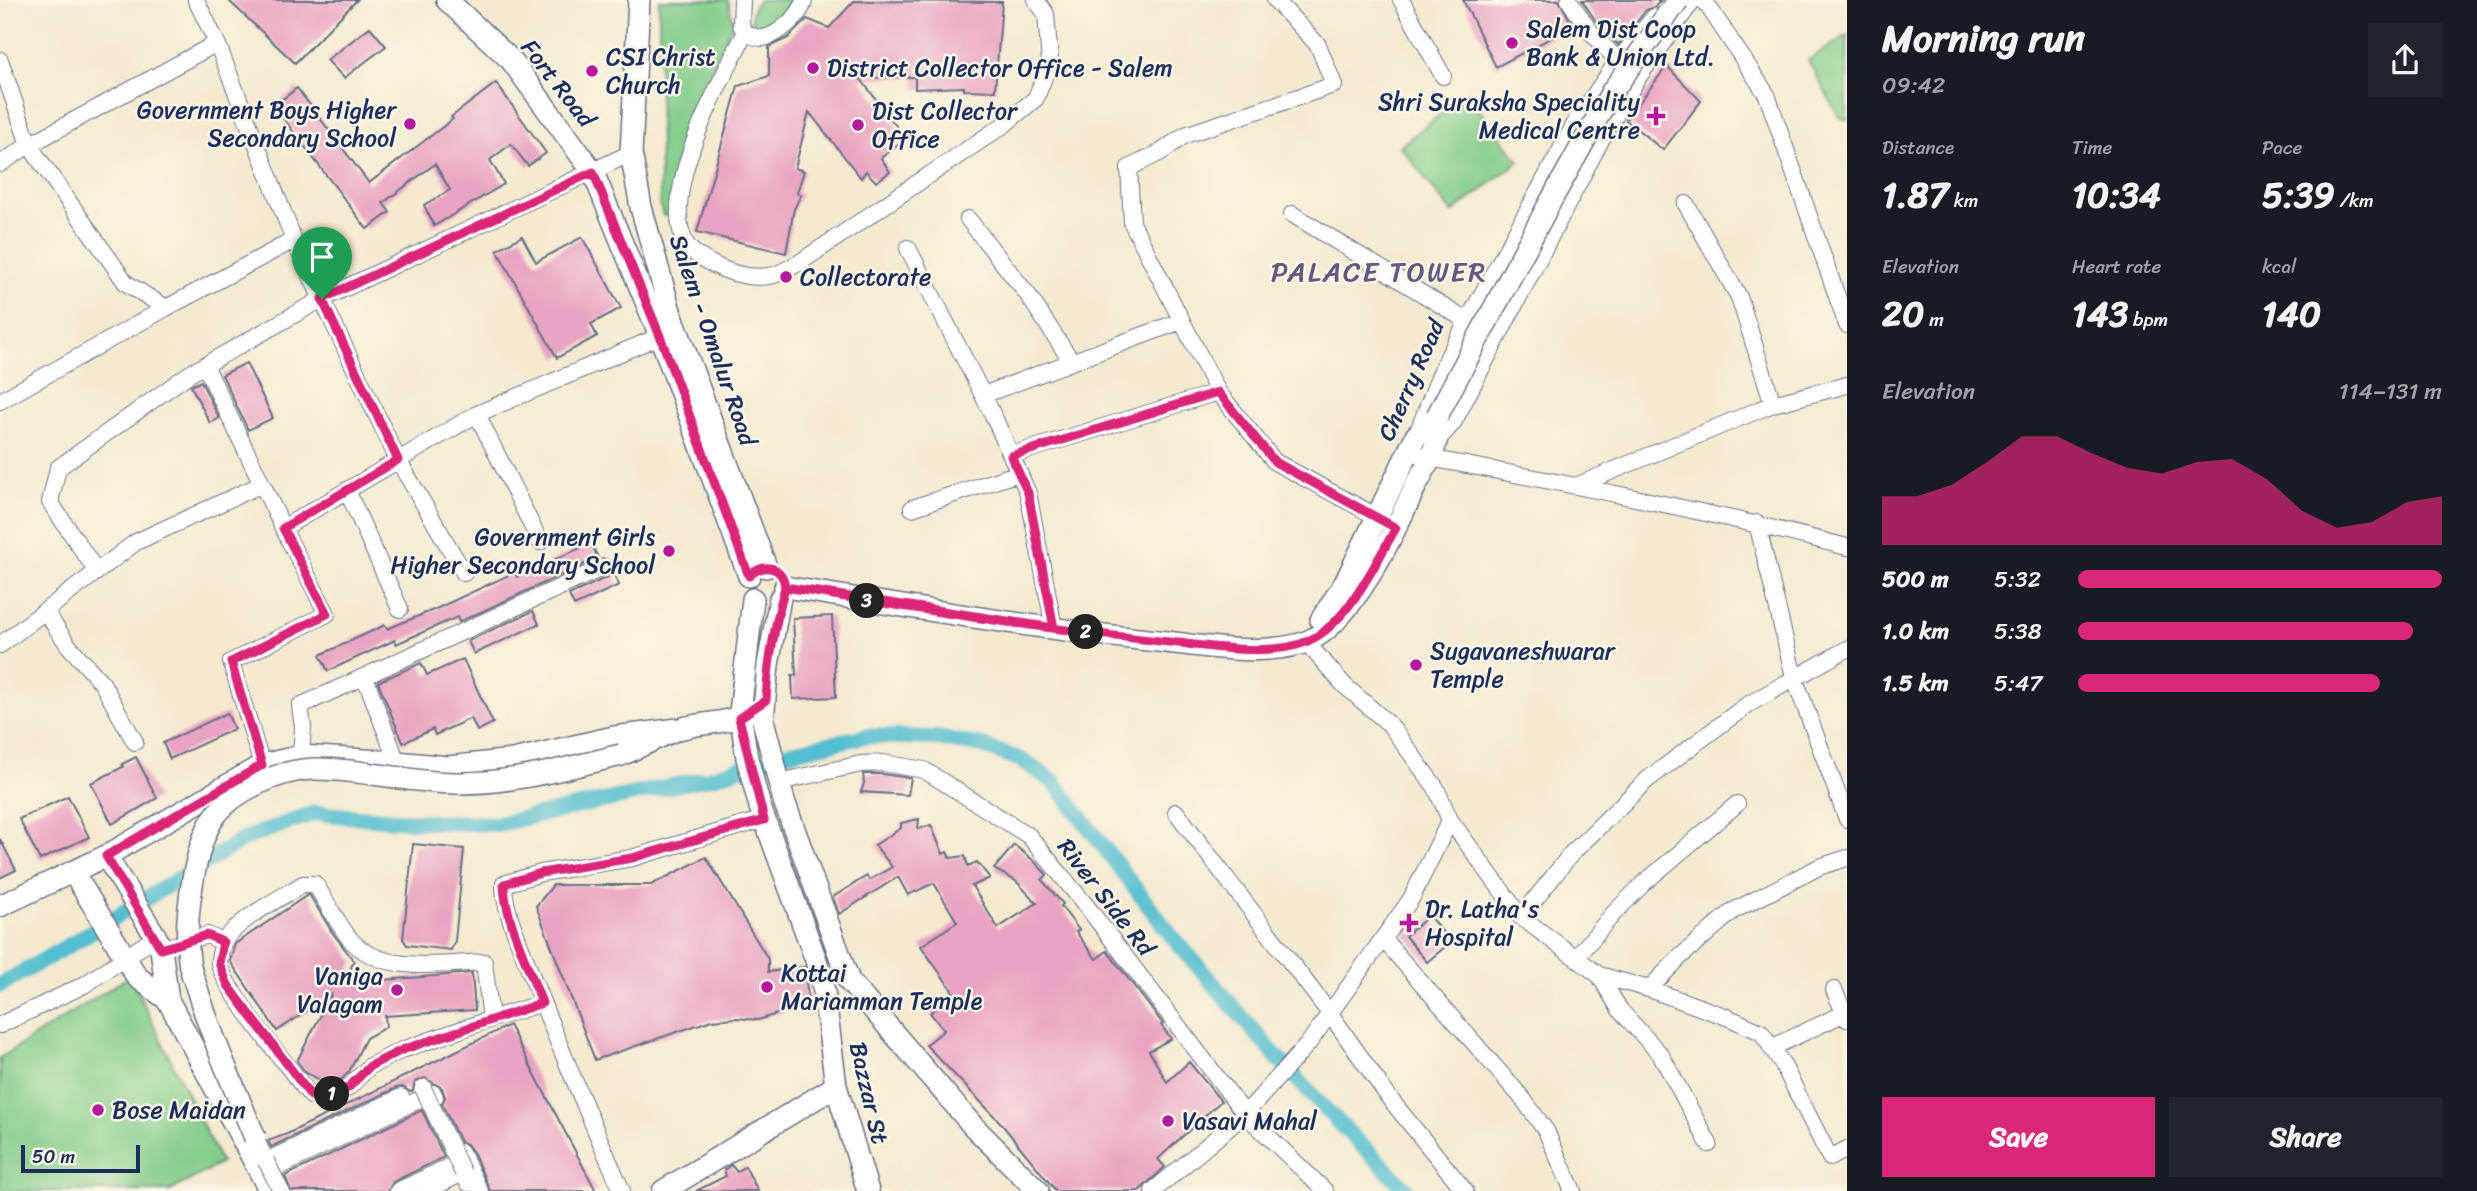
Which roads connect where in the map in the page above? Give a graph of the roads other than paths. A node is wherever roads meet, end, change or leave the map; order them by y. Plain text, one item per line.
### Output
1 (196, 0) edge
2 (447, 0) edge
3 (639, 0) edge
4 (742, 0) edge
5 (804, 0) edge
6 (1036, 0) edge
7 (1275, 0) edge
8 (1401, 0) edge
9 (1569, 0) edge
10 (1668, 0) edge
11 (1678, 0) edge
12 (1693, 0) edge
13 (1704, 0) edge
14 (745, 33) junction
15 (217, 43) junction
16 (0, 60) edge
17 (1617, 62) junction
18 (1443, 76) dead end
19 (1638, 78) junction
20 (29, 145) junction
21 (631, 153) junction
22 (0, 164) edge
23 (593, 172) junction
24 (1686, 204) dead end
25 (1292, 214) dead end
26 (968, 219) dead end
27 (294, 240) junction
28 (908, 248) dead end
29 (322, 299) junction
30 (166, 308) junction
31 (1181, 321) junction
32 (1467, 321) junction
33 (1847, 325) edge
34 (660, 336) junction
35 (1072, 362) junction
36 (205, 365) junction
37 (1847, 385) edge
38 (1218, 392) junction
39 (983, 395) junction
40 (0, 401) edge
41 (1773, 404) junction
42 (477, 414) junction
43 (1422, 447) junction
44 (1011, 456) junction
45 (398, 460) junction
46 (1018, 473) junction
47 (262, 484) junction
48 (1576, 486) junction
49 (347, 490) junction
50 (912, 508) dead end
51 (1387, 523) junction
52 (1758, 523) junction
53 (283, 528) junction
54 (540, 542) dead end
55 (1847, 547) edge
56 (604, 567) dead end
57 (758, 571) junction
58 (97, 572) junction
59 (464, 573) dead end
60 (783, 593) junction
61 (753, 599) junction
62 (400, 609) dead end
63 (45, 611) junction
64 (1054, 628) junction
65 (1302, 643) junction
66 (0, 645) edge
67 (1847, 649) edge
68 (365, 677) junction
69 (1794, 677) junction
70 (765, 710) junction
71 (739, 718) junction
72 (135, 742) dead end
73 (618, 746) junction
74 (302, 756) junction
75 (397, 762) junction
76 (262, 765) junction
77 (782, 791) junction
78 (1737, 804) dead end
79 (1176, 812) dead end
80 (762, 813) junction
81 (1847, 819) edge
82 (1450, 820) junction
83 (1847, 858) edge
84 (108, 859) junction
85 (77, 878) junction
86 (0, 906) edge
87 (1521, 917) junction
88 (155, 937) junction
89 (1384, 940) junction
90 (223, 942) junction
91 (122, 953) junction
92 (1576, 958) junction
93 (1600, 975) junction
94 (849, 981) junction
95 (1649, 989) junction
96 (1834, 990) dead end
97 (824, 991) junction
98 (168, 1000) junction
99 (542, 1003) junction
100 (1331, 1015) junction
101 (1846, 1015) edge
102 (491, 1019) junction
103 (0, 1025) edge
104 (1772, 1048) junction
105 (836, 1086) junction
106 (1245, 1114) junction
107 (255, 1138) joint
108 (1709, 1144) dead end
109 (1847, 1150) edge
110 (464, 1166) junction
111 (266, 1176) edge
112 (281, 1191) edge
113 (398, 1191) edge
114 (425, 1191) edge
115 (472, 1191) edge
116 (480, 1191) edge
117 (622, 1191) edge
118 (663, 1191) edge
119 (868, 1191) edge
120 (1038, 1191) edge
121 (1153, 1191) edge
122 (1325, 1191) edge
123 (1465, 1191) edge
124 (1573, 1191) edge

1 - 15 street
2 - 23 main road, Fort Road
3 - 21 main road, Salem - Omalur Road
4 - 14 street
5 - 14 street
6 - 14 street
7 - 31 street
8 - 18 street
9 - 17 street
10 - 17 street, Cherry Road
11 - 43 main road, bridge
12 - 19 street
13 - 33 street
15 - 20 street
15 - 27 street
16 - 20 street
17 - 19 street
17 - 32 street, Cherry Road
19 - 43 street
20 - 22 street
20 - 30 street
21 - 23 street
21 - 57 main road, Salem - Omalur Road
23 - 29 street
23 - 34 main road, Salem - Omalur Road
24 - 41 street
25 - 32 street
26 - 35 street
27 - 29 street
27 - 30 street
28 - 39 street
29 - 36 street
29 - 45 street
30 - 40 street
31 - 35 street
31 - 38 street
32 - 43 street, Cherry Road
34 - 42 street
34 - 57 main road, Salem - Omalur Road
35 - 39 street
36 - 47 street
36 - 58 street
37 - 41 street
38 - 44 street
38 - 51 street
39 - 44 street
41 - 48 street
42 - 45 street
42 - 54 street
43 - 48 street
43 - 51 main road, Cherry Road
44 - 46 street
45 - 49 street
45 - 59 street
46 - 50 street
46 - 64 street
47 - 53 street
47 - 58 street
48 - 52 street
49 - 53 street
49 - 62 street
51 - 65 main road, Cherry Road
52 - 55 street
52 - 69 street
53 - 76 street
56 - 68 street
57 - 60 main road
57 - 61 main road
58 - 63 street
60 - 61 main road
60 - 64 main road
60 - 70 main road
61 - 71 main road
63 - 66 street
63 - 72 street
64 - 65 main road
65 - 82 street
67 - 69 street
68 - 74 street
68 - 75 street
69 - 81 street
69 - 87 street
70 - 71 main road
70 - 77 main road
71 - 73 main road
71 - 80 main road, Bazzar St
73 - 75 main road
73 - 107 main road, bridge
74 - 75 main road
74 - 76 main road
76 - 84 main road
77 - 94 main road
77 - 106 street, River Side Rd
78 - 92 street
79 - 100 street
80 - 97 main road, Bazzar St
80 - 99 street
82 - 87 street
82 - 89 street
83 - 95 street
84 - 85 main road
84 - 88 main road
85 - 86 main road
85 - 91 main road
87 - 92 street
88 - 90 street
88 - 91 street
88 - 98 main road
89 - 100 street
89 - 124 street
90 - 102 street
90 - 102 street
91 - 98 main road
91 - 103 street
92 - 93 street
93 - 95 street
93 - 108 street
94 - 97 main road
94 - 120 main road
95 - 104 street
96 - 101 street
97 - 105 main road, Bazzar St
98 - 111 main road
99 - 102 street
99 - 117 street
100 - 106 street
100 - 123 street
101 - 104 street
104 - 109 street
105 - 118 main road
105 - 119 main road, Bazzar St
106 - 121 street
106 - 122 street, River Side Rd
107 - 111 street
110 - 111 street
110 - 111 street, bridge
110 - 113 street
110 - 114 street
110 - 115 street
110 - 116 street
111 - 112 street, bridge

